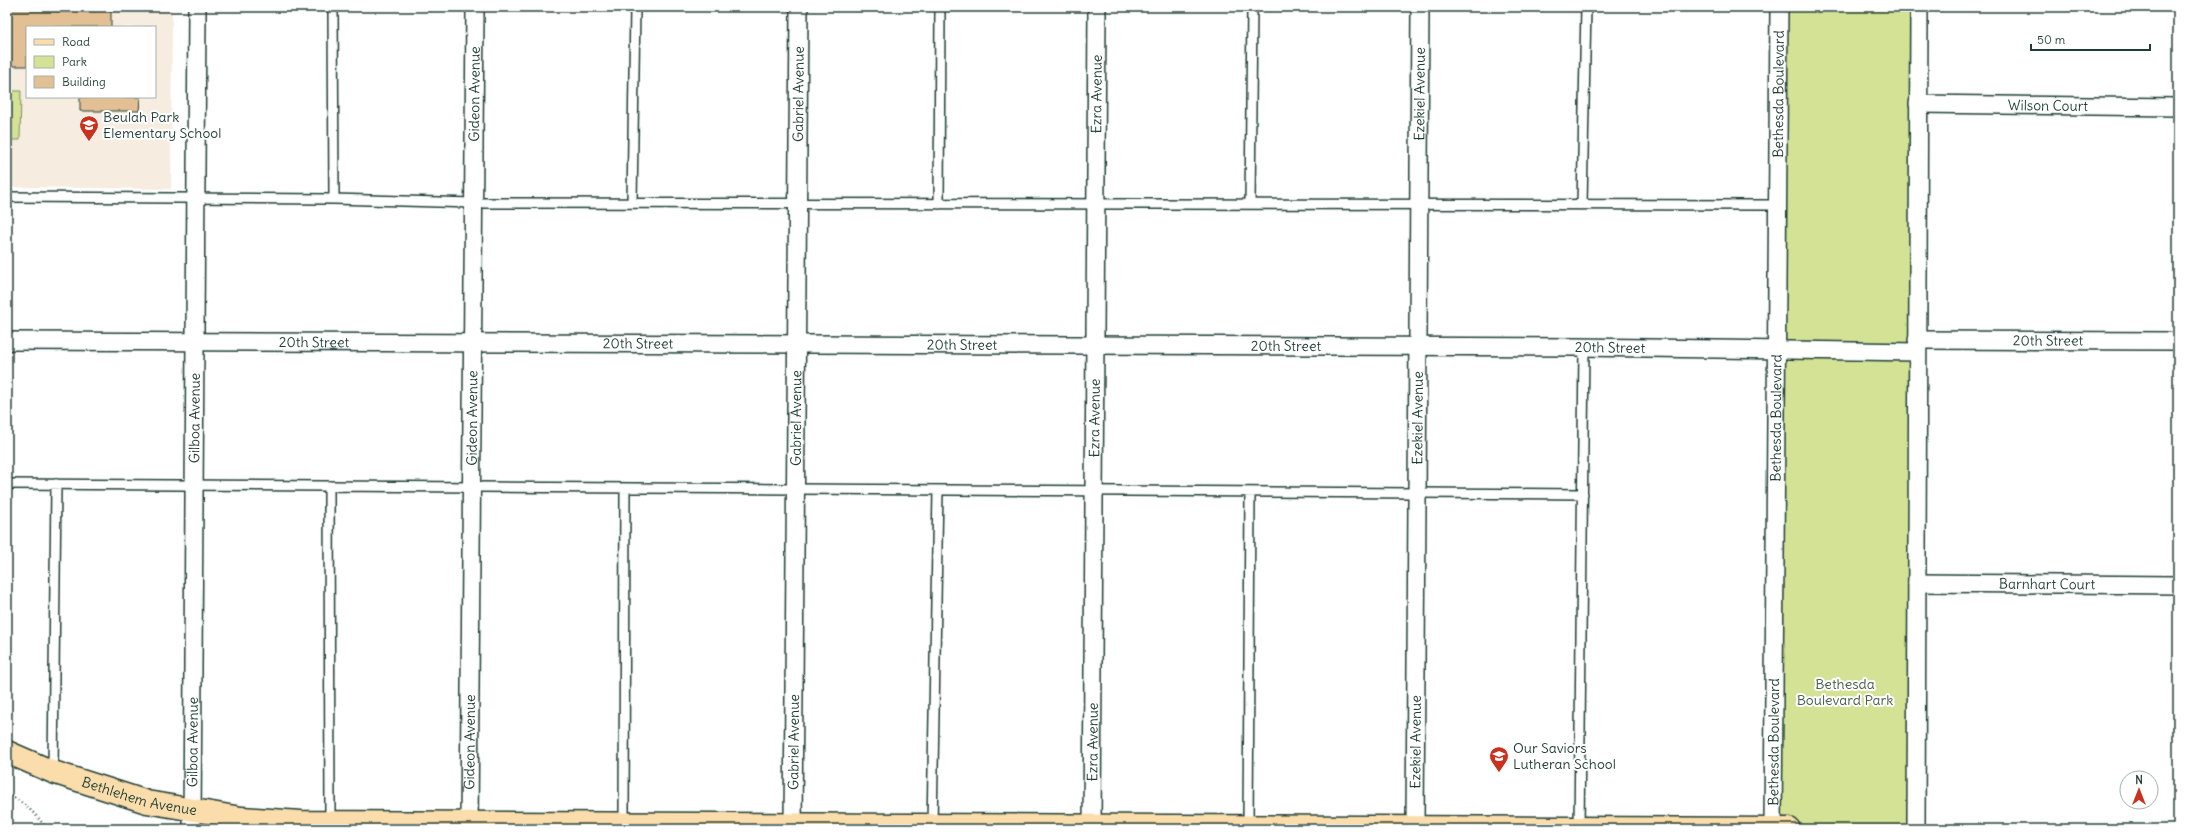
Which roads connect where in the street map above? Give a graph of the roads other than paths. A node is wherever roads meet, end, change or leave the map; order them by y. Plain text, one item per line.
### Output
1 (197, 7) edge
2 (333, 7) edge
3 (475, 7) edge
4 (635, 7) edge
5 (799, 7) edge
6 (940, 7) edge
7 (1097, 7) edge
8 (1252, 7) edge
9 (1420, 7) edge
10 (1586, 7) edge
11 (1779, 7) edge
12 (1919, 7) edge
13 (1918, 104) junction
14 (2178, 107) edge
15 (7, 197) edge
16 (195, 197) junction
17 (334, 199) junction
18 (473, 203) junction
19 (632, 203) junction
20 (798, 203) junction
21 (939, 204) junction
22 (1096, 204) junction
23 (1250, 204) junction
24 (1418, 204) junction
25 (1582, 205) junction
26 (1777, 205) junction
27 (7, 341) edge
28 (2178, 341) edge
29 (195, 342) junction
30 (471, 343) junction
31 (797, 344) junction
32 (1094, 345) junction
33 (1918, 346) junction
34 (1418, 347) junction
35 (1584, 347) junction
36 (1775, 350) junction
37 (7, 484) edge
38 (56, 484) junction
39 (194, 485) junction
40 (329, 486) junction
41 (471, 487) junction
42 (625, 488) junction
43 (795, 489) junction
44 (938, 490) junction
45 (1094, 491) junction
46 (1250, 492) junction
47 (1417, 493) junction
48 (1583, 494) junction
49 (1917, 583) junction
50 (2178, 585) edge
51 (7, 752) edge
52 (53, 772) junction
53 (192, 819) edge
54 (330, 826) edge
55 (469, 826) edge
56 (633, 826) edge
57 (793, 827) edge
58 (932, 827) edge
59 (1092, 828) edge
60 (1248, 828) edge
61 (1415, 828) edge
62 (1579, 829) edge
63 (1773, 829) edge
64 (1789, 829) edge
65 (1916, 829) edge

1 - 16 street, Gilboa Avenue
2 - 17 lane
3 - 18 street, Gideon Avenue
4 - 19 lane
5 - 20 street, Gabriel Avenue
6 - 21 lane
7 - 22 street, Ezra Avenue
8 - 23 lane
9 - 24 street, Ezekiel Avenue
10 - 25 lane
11 - 26 street, Bethesda Boulevard
12 - 13 street
13 - 14 street, Wilson Court
13 - 33 street
15 - 16 lane
16 - 17 lane
16 - 29 street, Gilboa Avenue
17 - 18 lane
18 - 19 lane
18 - 30 street, Gideon Avenue
19 - 20 lane
20 - 21 lane
20 - 31 street, Gabriel Avenue
21 - 22 lane
22 - 23 lane
22 - 32 street, Ezra Avenue
23 - 24 lane
24 - 25 lane
24 - 34 street, Ezekiel Avenue
25 - 26 lane
26 - 36 street, Bethesda Boulevard
27 - 29 street, 20th Street
28 - 33 street, 20th Street
29 - 30 street, 20th Street
29 - 39 street, Gilboa Avenue
30 - 31 street, 20th Street
30 - 41 street, Gideon Avenue
31 - 32 street, 20th Street
31 - 43 street, Gabriel Avenue
32 - 34 street, 20th Street
32 - 45 street, Ezra Avenue
33 - 36 street, 20th Street
33 - 49 street
34 - 35 street, 20th Street
34 - 47 street, Ezekiel Avenue
35 - 36 street, 20th Street
35 - 48 lane
36 - 63 street, Bethesda Boulevard
37 - 38 lane
38 - 39 lane
38 - 52 lane
39 - 40 lane
39 - 53 street, Gilboa Avenue
40 - 41 lane
40 - 54 lane
41 - 42 lane
41 - 55 street, Gideon Avenue
42 - 43 lane
42 - 56 lane
43 - 44 lane
43 - 57 street, Gabriel Avenue
44 - 45 lane
44 - 58 lane
45 - 46 lane
45 - 59 street, Ezra Avenue
46 - 47 lane
46 - 60 lane
47 - 48 lane
47 - 61 street, Ezekiel Avenue
48 - 62 lane
49 - 50 street, Barnhart Court
49 - 65 street
51 - 52 main road, Bethlehem Avenue
52 - 53 main road, Bethlehem Avenue
53 - 54 main road, Bethlehem Avenue
54 - 55 main road, Bethlehem Avenue
55 - 56 main road, Bethlehem Avenue
56 - 57 main road, Bethlehem Avenue
57 - 58 main road, Bethlehem Avenue
58 - 59 main road, Bethlehem Avenue
59 - 60 main road, Bethlehem Avenue
60 - 61 main road, Bethlehem Avenue
61 - 62 main road, Bethlehem Avenue
62 - 63 main road, Bethlehem Avenue
63 - 64 main road, Bethlehem Avenue

